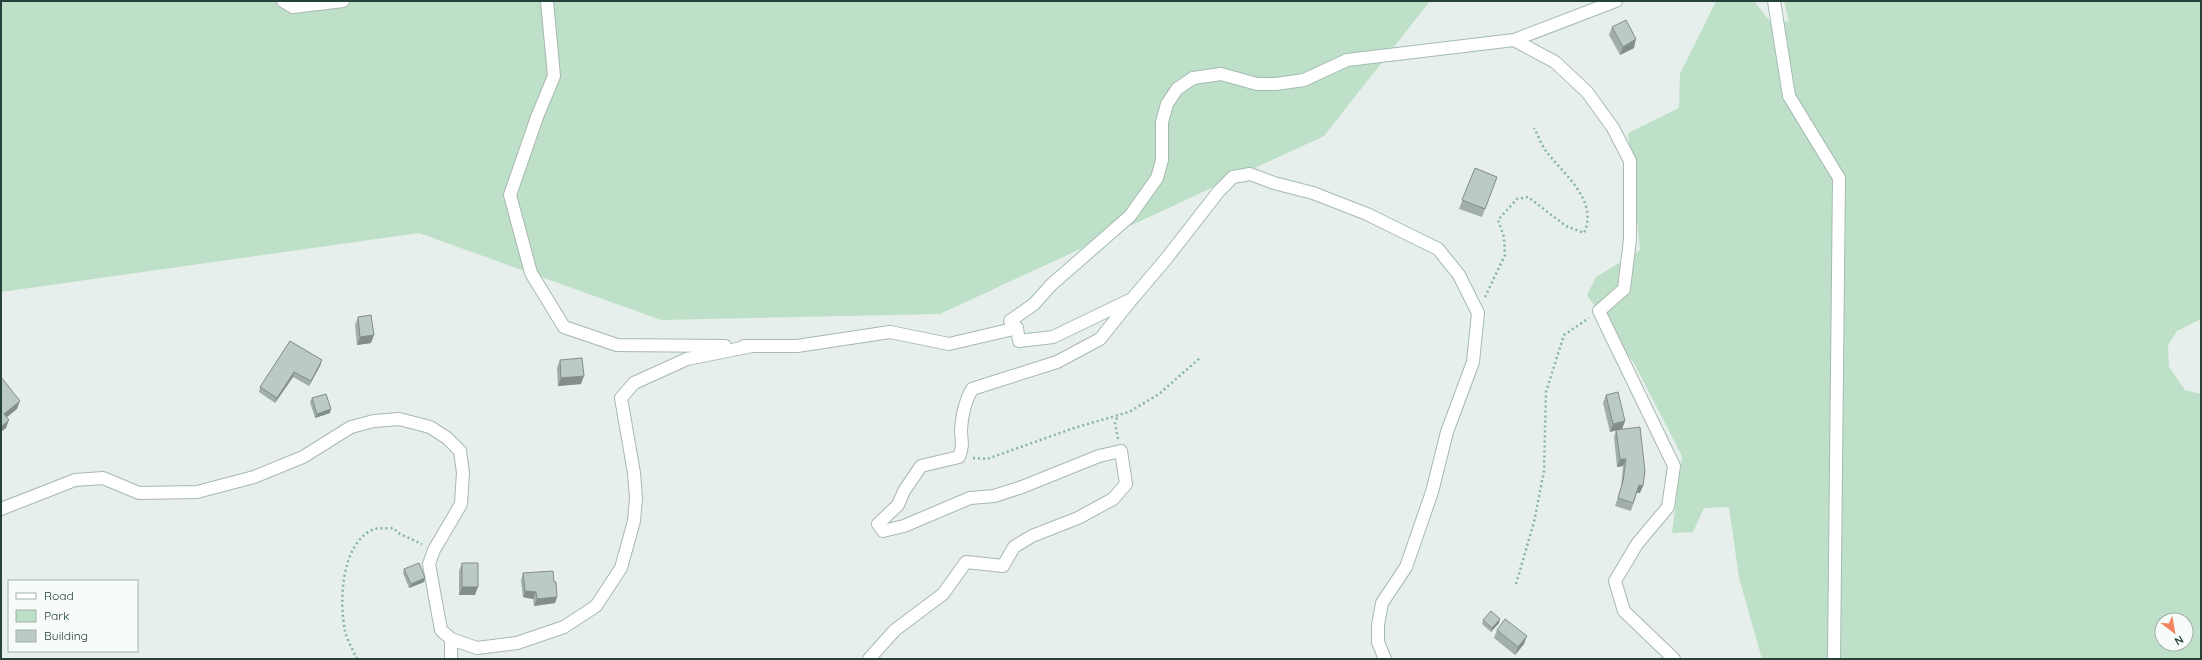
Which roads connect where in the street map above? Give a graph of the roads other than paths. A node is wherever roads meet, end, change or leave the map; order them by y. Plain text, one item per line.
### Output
1 (283, 1) edge
2 (343, 1) edge
3 (547, 1) edge
4 (1616, 1) edge
5 (1774, 1) edge
6 (1514, 40) junction
7 (1132, 299) junction
8 (1017, 328) junction
9 (752, 346) junction
10 (1, 509) edge
11 (451, 639) junction
12 (451, 659) edge
13 (869, 659) edge
14 (1385, 659) edge
15 (1674, 659) edge
16 (1834, 659) edge

1 - 2 street
3 - 9 street
4 - 6 street
5 - 16 street
6 - 8 street
6 - 15 street
7 - 8 street
7 - 13 street
7 - 14 street
8 - 9 street
9 - 11 street
10 - 11 street
11 - 12 street

